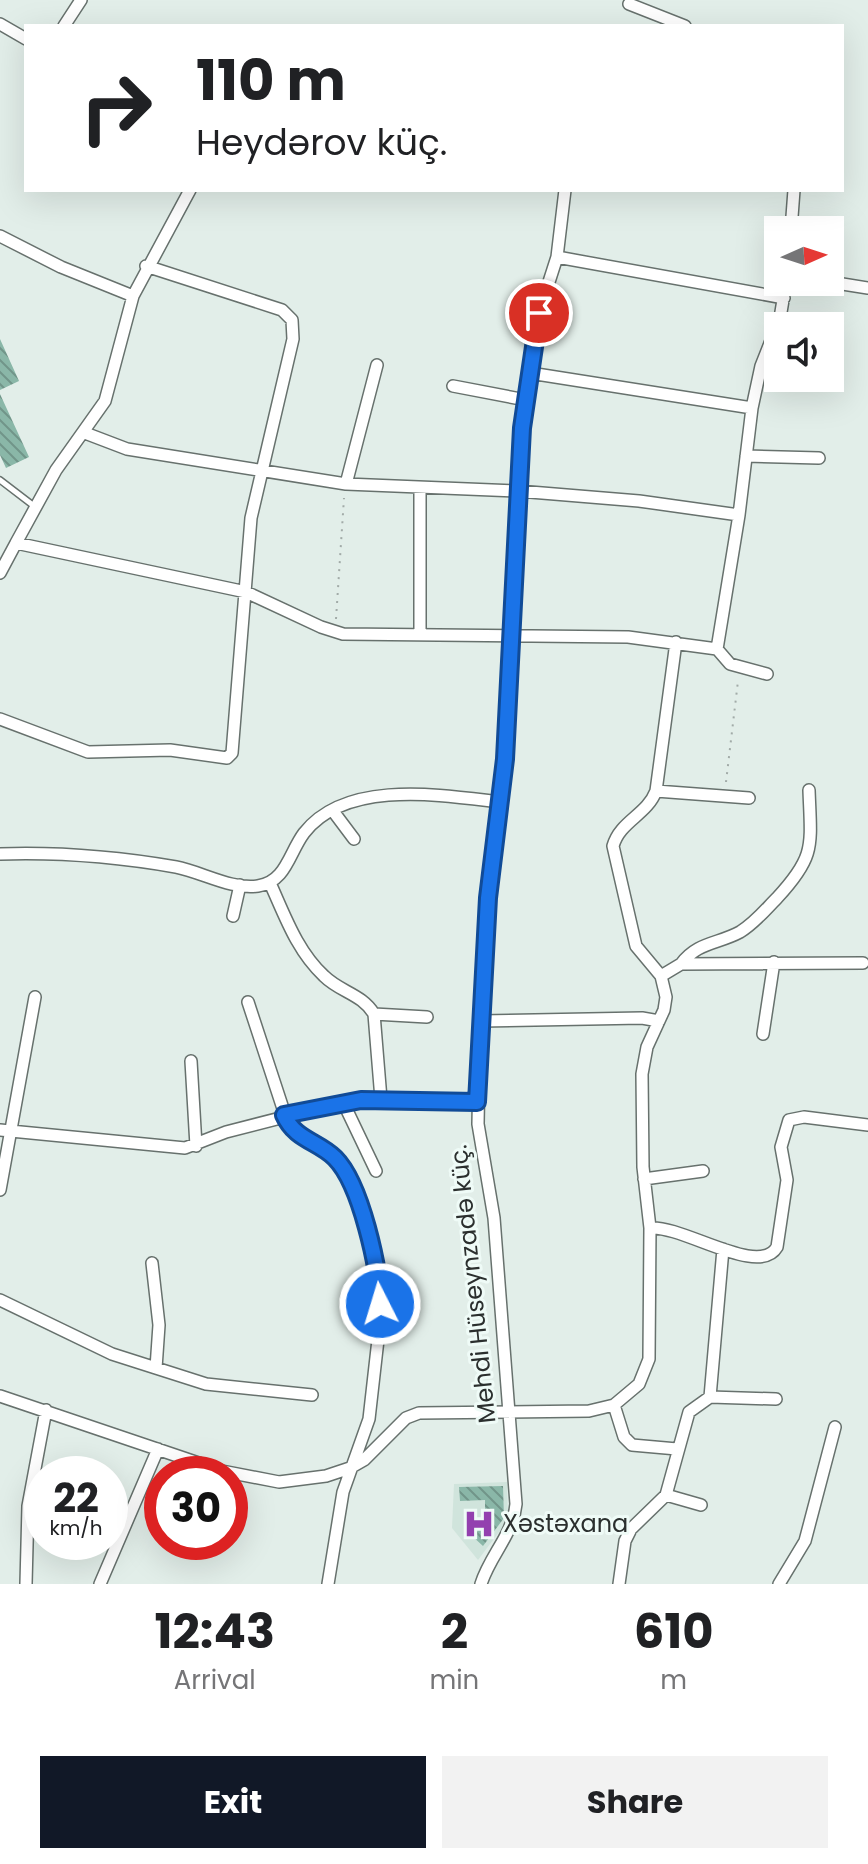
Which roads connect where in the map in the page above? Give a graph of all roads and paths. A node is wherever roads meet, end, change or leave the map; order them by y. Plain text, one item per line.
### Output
1 (81, 0) edge
2 (629, 4) dead end
3 (0, 24) edge
4 (65, 24) edge
5 (680, 24) edge
6 (24, 38) edge
7 (189, 192) edge
8 (565, 192) edge
9 (794, 192) edge
10 (792, 216) edge
11 (0, 236) edge
12 (557, 257) junction
13 (146, 266) junction
14 (844, 284) edge
15 (868, 288) edge
16 (133, 296) junction
17 (784, 298) joint
18 (377, 365) dead end
19 (530, 373) junction
20 (453, 386) dead end
21 (526, 400) junction
22 (752, 408) junction
23 (85, 433) junction
24 (746, 456) junction
25 (819, 458) dead end
26 (261, 471) junction
27 (0, 480) edge
28 (346, 484) junction
29 (420, 489) junction
30 (518, 491) junction
31 (36, 507) junction
32 (739, 515) junction
33 (16, 543) junction
34 (0, 573) edge
35 (246, 592) junction
36 (333, 632) junction
37 (420, 635) junction
38 (510, 636) junction
39 (676, 642) junction
40 (717, 649) junction
41 (740, 668) junction
42 (767, 674) dead end
43 (0, 719) edge
44 (809, 790) dead end
45 (656, 791) junction
46 (724, 797) junction
47 (749, 798) dead end
48 (500, 802) junction
49 (333, 811) junction
50 (354, 839) dead end
51 (0, 854) edge
52 (270, 883) junction
53 (240, 885) junction
54 (233, 916) dead end
55 (774, 962) junction
56 (863, 963) dead end
57 (681, 964) junction
58 (661, 976) junction
59 (35, 997) dead end
60 (248, 1002) dead end
61 (374, 1014) junction
62 (427, 1017) dead end
63 (481, 1021) junction
64 (659, 1021) junction
65 (763, 1034) dead end
66 (191, 1061) dead end
67 (381, 1099) junction
68 (343, 1102) junction
69 (477, 1102) junction
70 (284, 1115) junction
71 (868, 1125) edge
72 (5, 1130) edge
73 (196, 1146) junction
74 (376, 1171) dead end
75 (703, 1171) dead end
76 (644, 1179) junction
77 (0, 1190) edge
78 (650, 1228) junction
79 (723, 1249) junction
80 (152, 1263) dead end
81 (0, 1300) edge
82 (156, 1368) junction
83 (312, 1395) dead end
84 (0, 1396) edge
85 (710, 1397) junction
86 (776, 1399) dead end
87 (614, 1405) junction
88 (46, 1410) junction
89 (509, 1412) junction
90 (835, 1427) dead end
91 (158, 1449) junction
92 (677, 1449) junction
93 (350, 1468) junction
94 (666, 1495) junction
95 (701, 1505) dead end
96 (27, 1584) edge
97 (39, 1584) edge
98 (100, 1584) edge
99 (328, 1584) edge
100 (481, 1584) edge
101 (619, 1584) edge
102 (779, 1584) edge

1 - 4 street
2 - 5 street
3 - 6 street
7 - 13 street
8 - 12 street, Mehdi Hüseynzadə küç.
9 - 10 street
11 - 16 street
12 - 17 street
12 - 19 street, Mehdi Hüseynzadə küç.
13 - 16 street
13 - 26 street
14 - 15 street
16 - 23 street
17 - 22 street
18 - 28 street
19 - 21 street, Mehdi Hüseynzadə küç.
19 - 22 street
20 - 21 street
21 - 30 street, Mehdi Hüseynzadə küç.
22 - 24 street
23 - 26 street
23 - 31 street
24 - 25 street
24 - 32 street
26 - 28 street
26 - 35 street
27 - 31 lane
28 - 29 street
28 - 36 path
29 - 30 street
29 - 37 street
30 - 32 street
30 - 38 street, Mehdi Hüseynzadə küç.
31 - 33 street
32 - 40 street
33 - 34 street
33 - 35 street
35 - 36 street
35 - 43 street
36 - 37 street
37 - 38 street
38 - 39 street
38 - 48 street, Mehdi Hüseynzadə küç.
39 - 40 street
39 - 45 street
40 - 41 street
41 - 42 street
41 - 46 path
44 - 57 street
45 - 46 street
45 - 58 street
46 - 47 street
48 - 49 street
48 - 63 street, Mehdi Hüseynzadə küç.
49 - 50 street
49 - 52 street
51 - 53 street
52 - 53 street
52 - 61 street
53 - 54 street
55 - 56 street
55 - 57 street
55 - 65 street
57 - 58 street
58 - 64 street
59 - 72 street
60 - 70 street
61 - 62 street
61 - 67 street
63 - 64 street
63 - 69 street, Mehdi Hüseynzadə küç.
64 - 76 street
66 - 73 street
67 - 68 street
67 - 69 street
68 - 70 street
68 - 74 street
69 - 89 street, Mehdi Hüseynzadə küç.
70 - 73 street
70 - 93 street
71 - 79 street
72 - 73 street
72 - 77 street
75 - 76 street
76 - 78 street
78 - 79 street
78 - 87 street
79 - 85 street
80 - 82 street
81 - 82 street
82 - 83 street
84 - 88 street
85 - 86 street
85 - 92 street
87 - 89 street
87 - 92 street
88 - 91 street
88 - 96 street
89 - 93 street
89 - 100 street, Mehdi Hüseynzadə küç.
90 - 102 street
91 - 93 street
91 - 98 street
92 - 94 street
93 - 99 street
94 - 95 street
94 - 101 street
96 - 97 street

